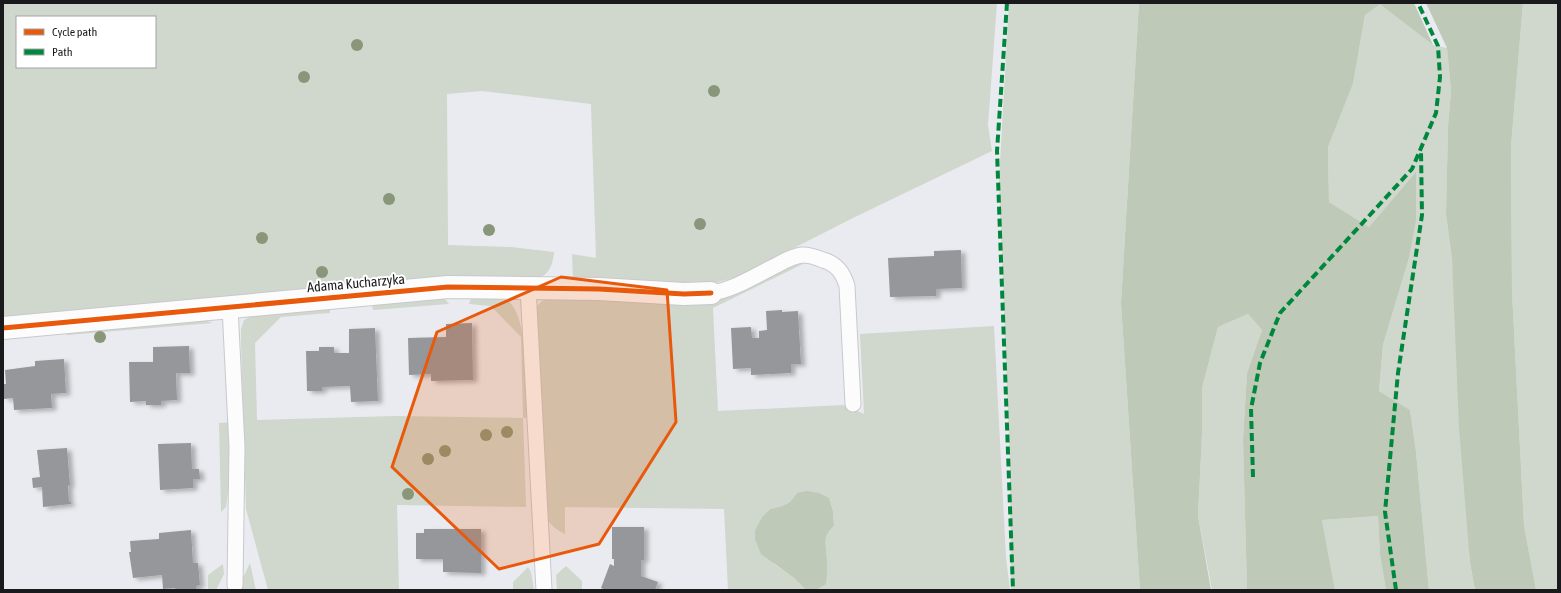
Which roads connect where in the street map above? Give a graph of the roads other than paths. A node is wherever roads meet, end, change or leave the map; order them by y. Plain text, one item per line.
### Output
1 (528, 287) junction
2 (711, 293) joint
3 (230, 307) junction
4 (3, 328) edge
5 (853, 404) dead end
6 (234, 585) dead end
7 (544, 590) edge

1 - 2 street, Adama Kucharzyka
1 - 3 street, Adama Kucharzyka
1 - 7 lane
2 - 5 lane
3 - 4 street, Adama Kucharzyka
3 - 6 lane

